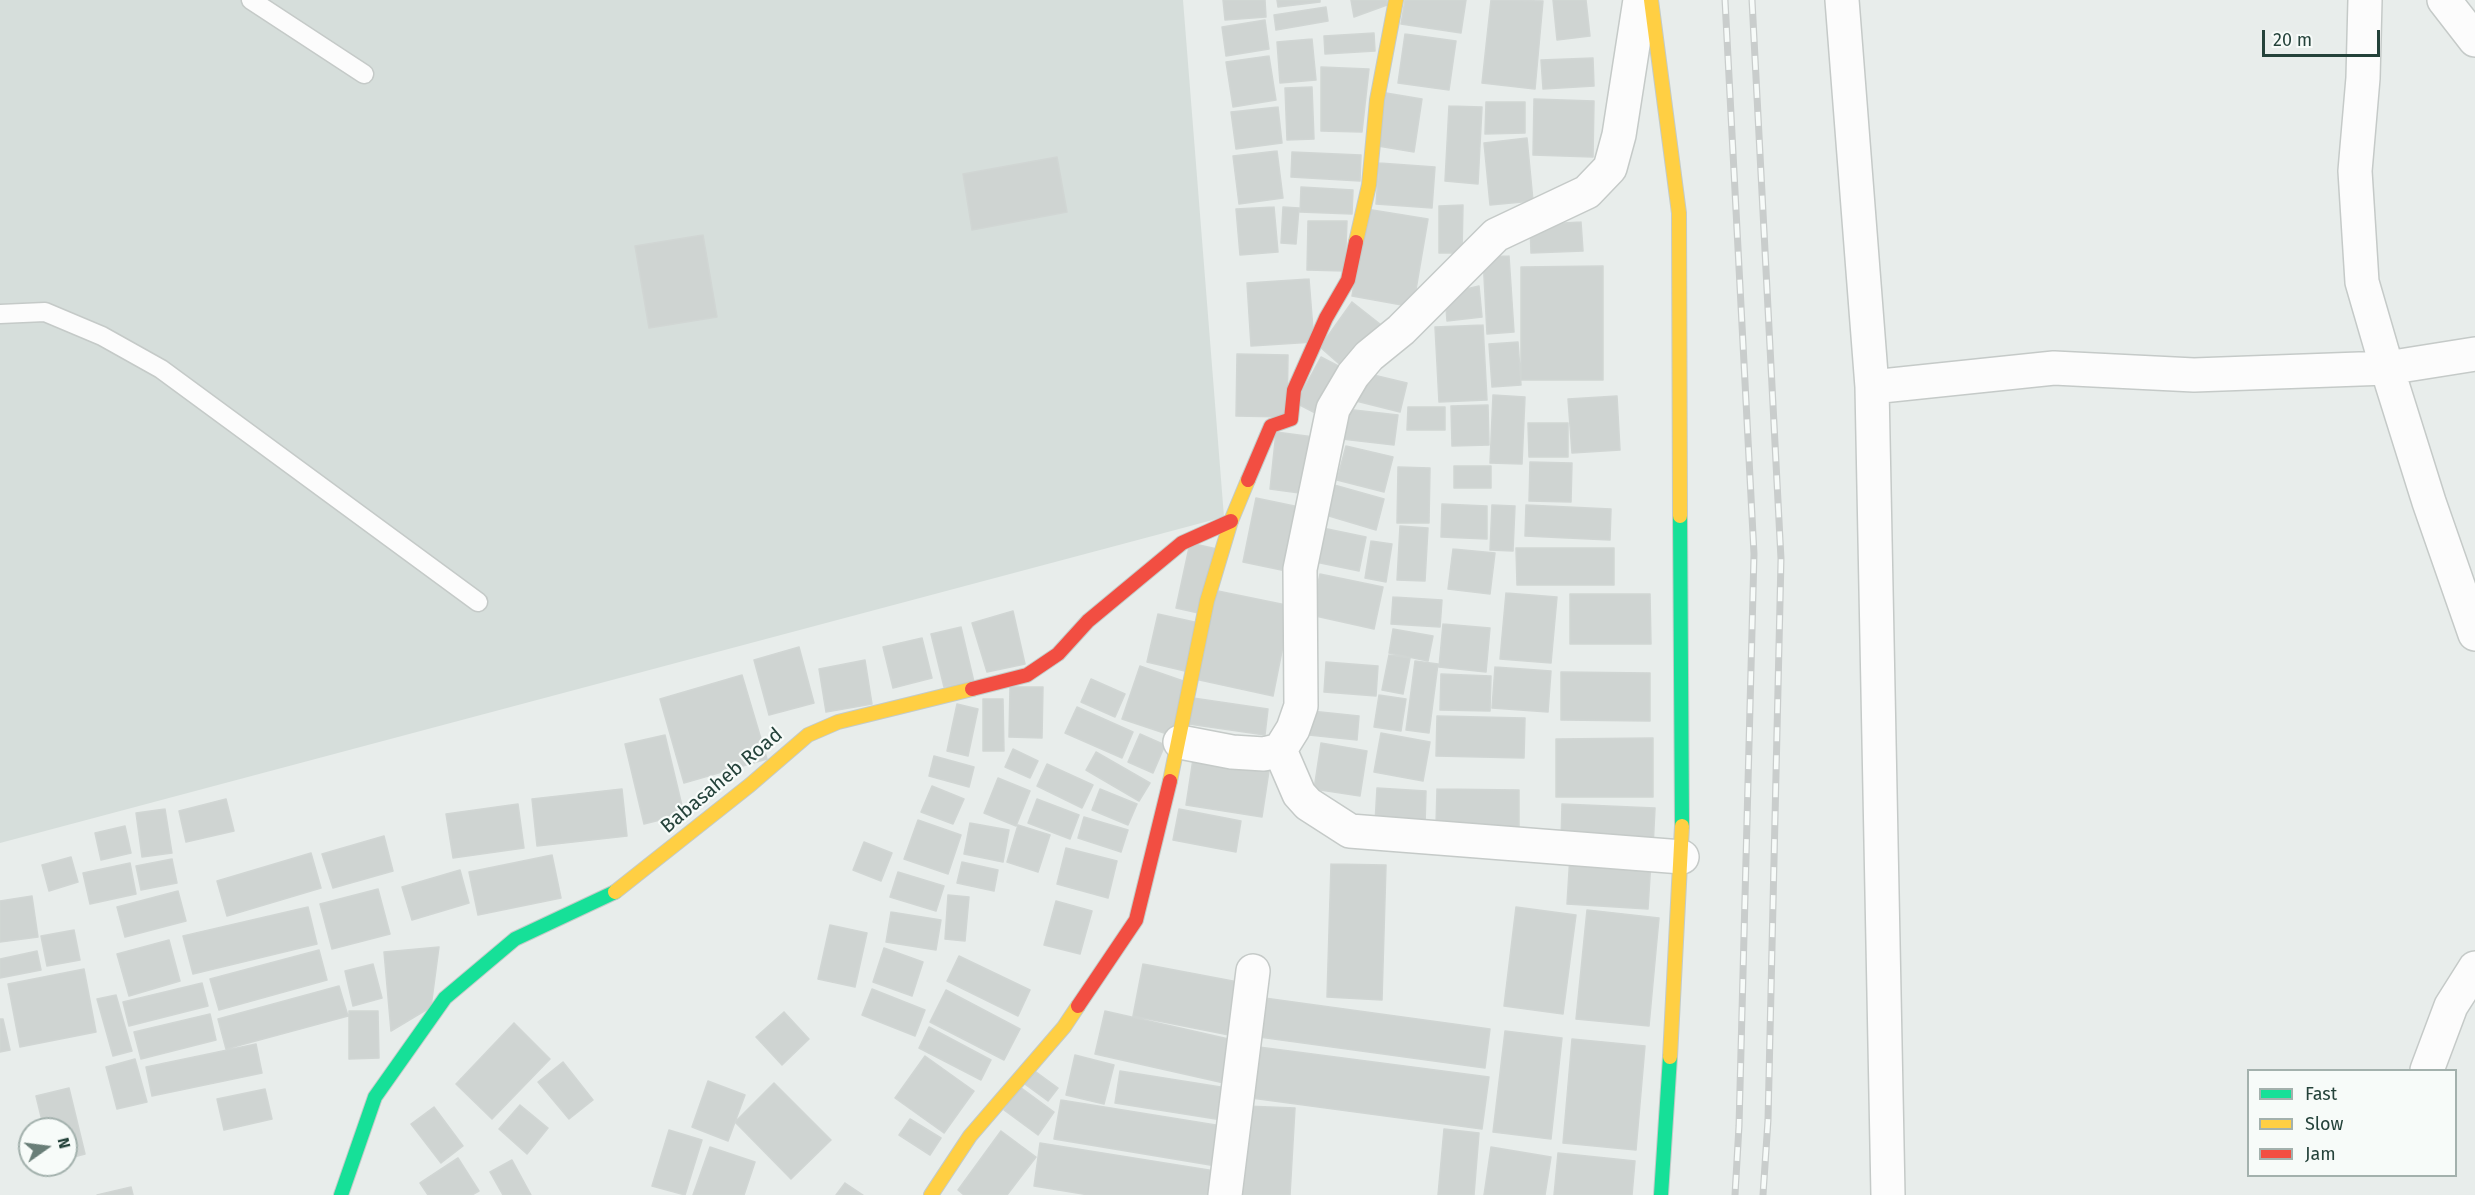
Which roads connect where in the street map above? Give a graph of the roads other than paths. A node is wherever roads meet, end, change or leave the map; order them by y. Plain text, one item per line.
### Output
1 (251, 0) edge
2 (1396, 0) edge
3 (1640, 0) edge
4 (1652, 0) edge
5 (1842, 0) edge
6 (2364, 0) edge
7 (2444, 0) edge
8 (2475, 40) edge
9 (364, 74) dead end
10 (0, 314) edge
11 (2475, 354) edge
12 (2387, 368) junction
13 (1872, 387) junction
14 (1231, 521) junction
15 (478, 602) dead end
16 (2475, 634) edge
17 (1180, 742) junction
18 (1280, 750) junction
19 (1682, 856) junction
20 (2475, 968) edge
21 (1253, 971) dead end
22 (2428, 1069) edge
23 (937, 1193) edge
24 (341, 1195) edge
25 (1225, 1195) edge
26 (1661, 1195) edge
27 (1888, 1195) edge

1 - 9 lane
2 - 14 street
3 - 18 street
4 - 19 street
5 - 13 street
6 - 12 street
7 - 8 street
10 - 15 lane
11 - 12 street
12 - 13 street
12 - 16 street
13 - 27 street
14 - 17 street
14 - 24 street, Babasaheb Road
17 - 18 street
17 - 23 street
18 - 19 street
19 - 26 street
20 - 22 street
21 - 25 street

